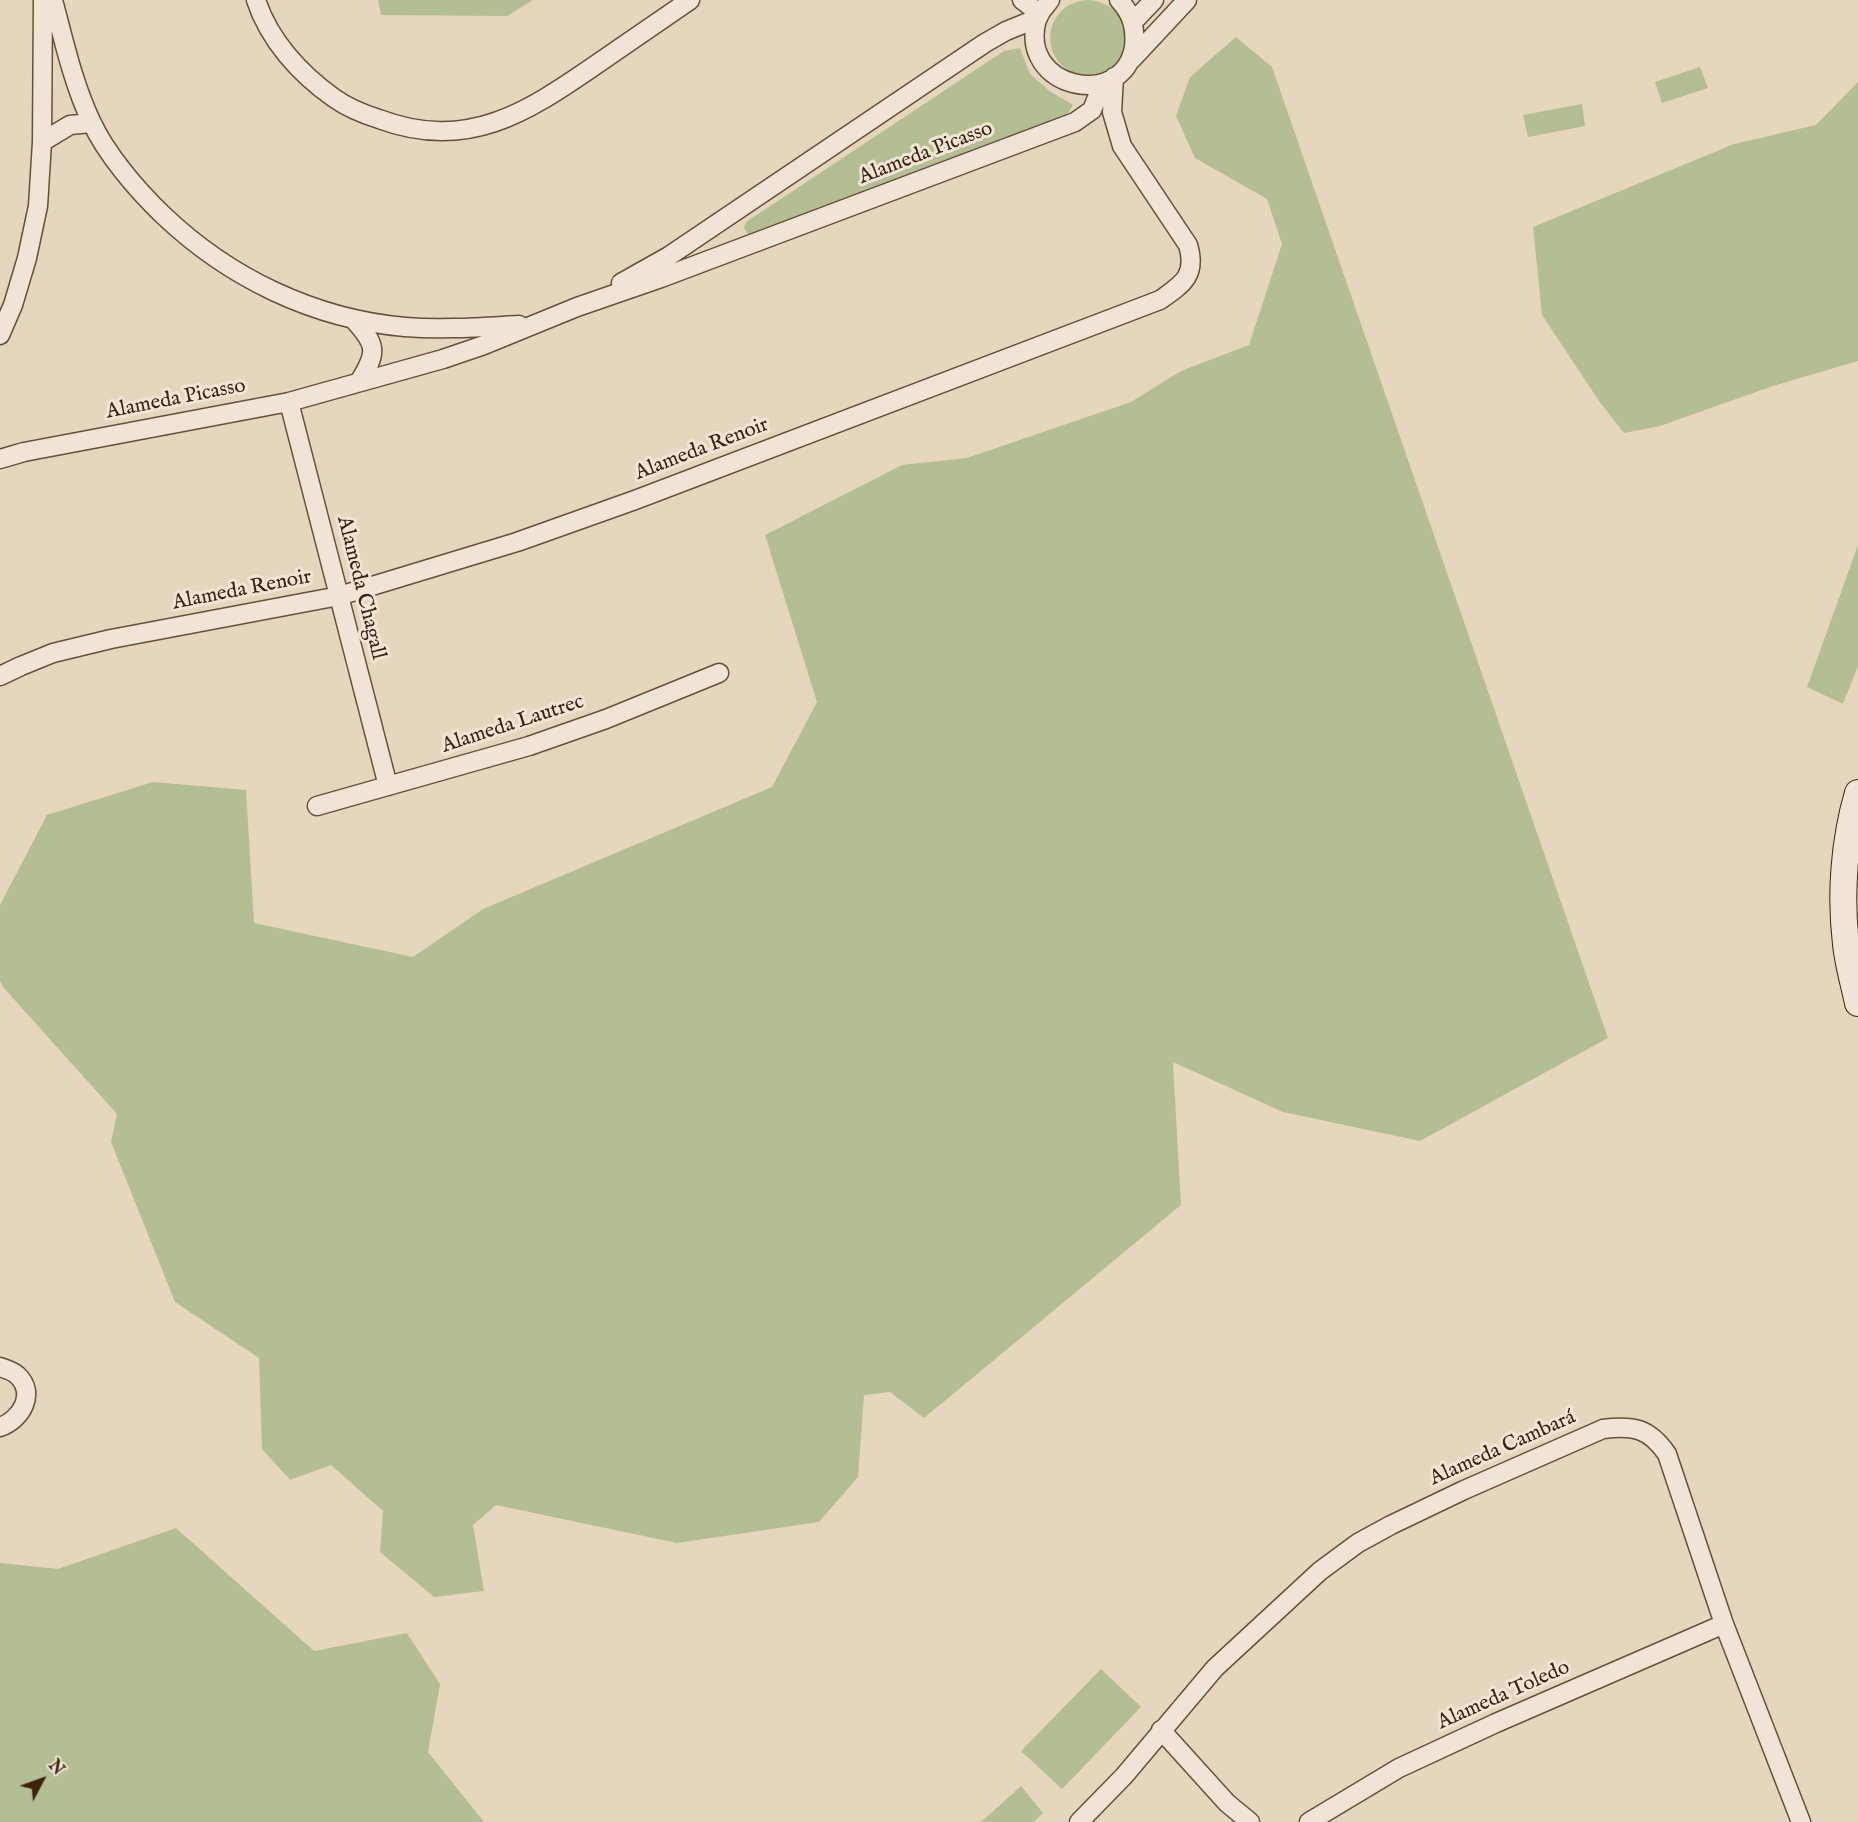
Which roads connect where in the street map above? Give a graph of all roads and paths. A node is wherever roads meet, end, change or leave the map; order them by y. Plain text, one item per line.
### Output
1 (43, 0) edge
2 (53, 0) edge
3 (256, 0) edge
4 (690, 0) edge
5 (1022, 0) edge
6 (1119, 0) edge
7 (1154, 0) edge
8 (1187, 0) edge
9 (1043, 10) edge
10 (1133, 22) junction
11 (1115, 75) junction
12 (91, 123) junction
13 (42, 142) junction
14 (730, 215) junction
15 (745, 247) junction
16 (577, 307) junction
17 (353, 319) junction
18 (533, 324) junction
19 (0, 335) edge
20 (359, 382) junction
21 (289, 402) junction
22 (0, 459) edge
23 (339, 596) junction
24 (719, 673) dead end
25 (0, 676) edge
26 (388, 786) junction
27 (1858, 793) edge
28 (317, 806) dead end
29 (1858, 1003) edge
30 (0, 1367) edge
31 (0, 1427) edge
32 (1724, 1624) junction
33 (1161, 1730) junction
34 (1079, 1822) edge
35 (1250, 1822) edge
36 (1309, 1822) edge
37 (1801, 1822) edge

1 - 13 street
2 - 12 street, Alameda Picasso
3 - 4 street
5 - 9 street
6 - 10 street
7 - 10 street
8 - 11 street, Alameda Picasso
9 - 11 street
9 - 14 street, Alameda Picasso
10 - 11 street, Alameda Picasso
11 - 15 street, Alameda Picasso
11 - 23 street, Alameda Renoir
12 - 13 street
12 - 17 street, Alameda Picasso
13 - 19 street
14 - 15 street
14 - 16 street, Alameda Picasso
15 - 16 street, Alameda Picasso
16 - 18 street, Alameda Picasso
17 - 18 street, Alameda Picasso
17 - 20 street
18 - 20 street, Alameda Picasso
20 - 21 street, Alameda Picasso
21 - 22 street, Alameda Picasso
21 - 23 street, Alameda Chagall
23 - 25 street, Alameda Renoir
23 - 26 street, Alameda Chagall
24 - 26 street, Alameda Lautrec
26 - 28 street, Alameda Lautrec
27 - 29 main road
30 - 31 street
32 - 33 street, Alameda Cambará
32 - 36 street, Alameda Toledo
32 - 37 street, Alameda Cambará
33 - 34 street, Alameda Cambará
33 - 35 street

